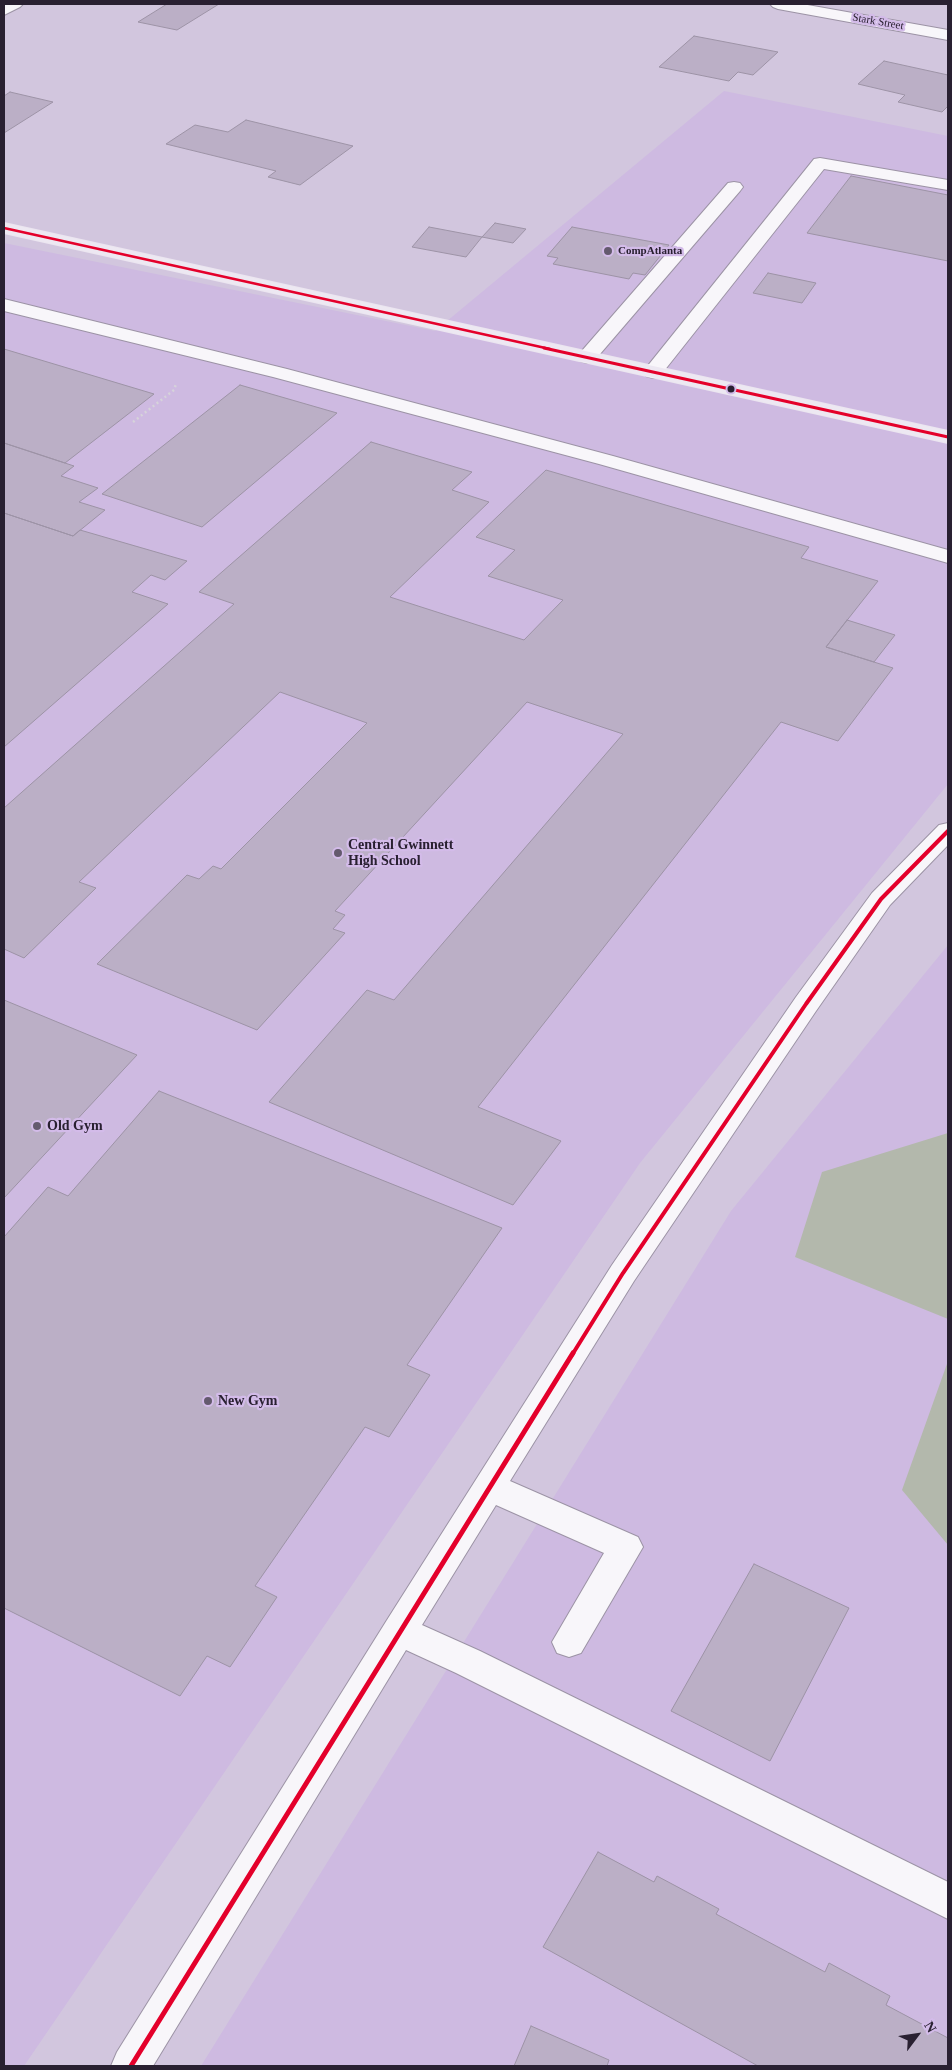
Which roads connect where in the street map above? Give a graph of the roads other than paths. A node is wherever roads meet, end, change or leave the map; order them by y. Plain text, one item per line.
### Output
1 (15, 4) edge
2 (778, 4) edge
3 (4, 10) edge
4 (948, 35) edge
5 (948, 185) edge
6 (734, 187) dead end
7 (4, 228) edge
8 (4, 305) edge
9 (588, 357) junction
10 (653, 372) junction
11 (948, 437) edge
12 (948, 557) edge
13 (948, 831) edge
14 (489, 1487) junction
15 (399, 1631) junction
16 (568, 1642) dead end
17 (948, 1901) edge
18 (131, 2066) edge

1 - 3 street
2 - 4 street, Stark Street
5 - 10 street
6 - 9 street
7 - 9 main road
8 - 12 street
9 - 10 main road
10 - 11 main road
13 - 14 street
14 - 15 street
14 - 16 street
15 - 17 street
15 - 18 street

